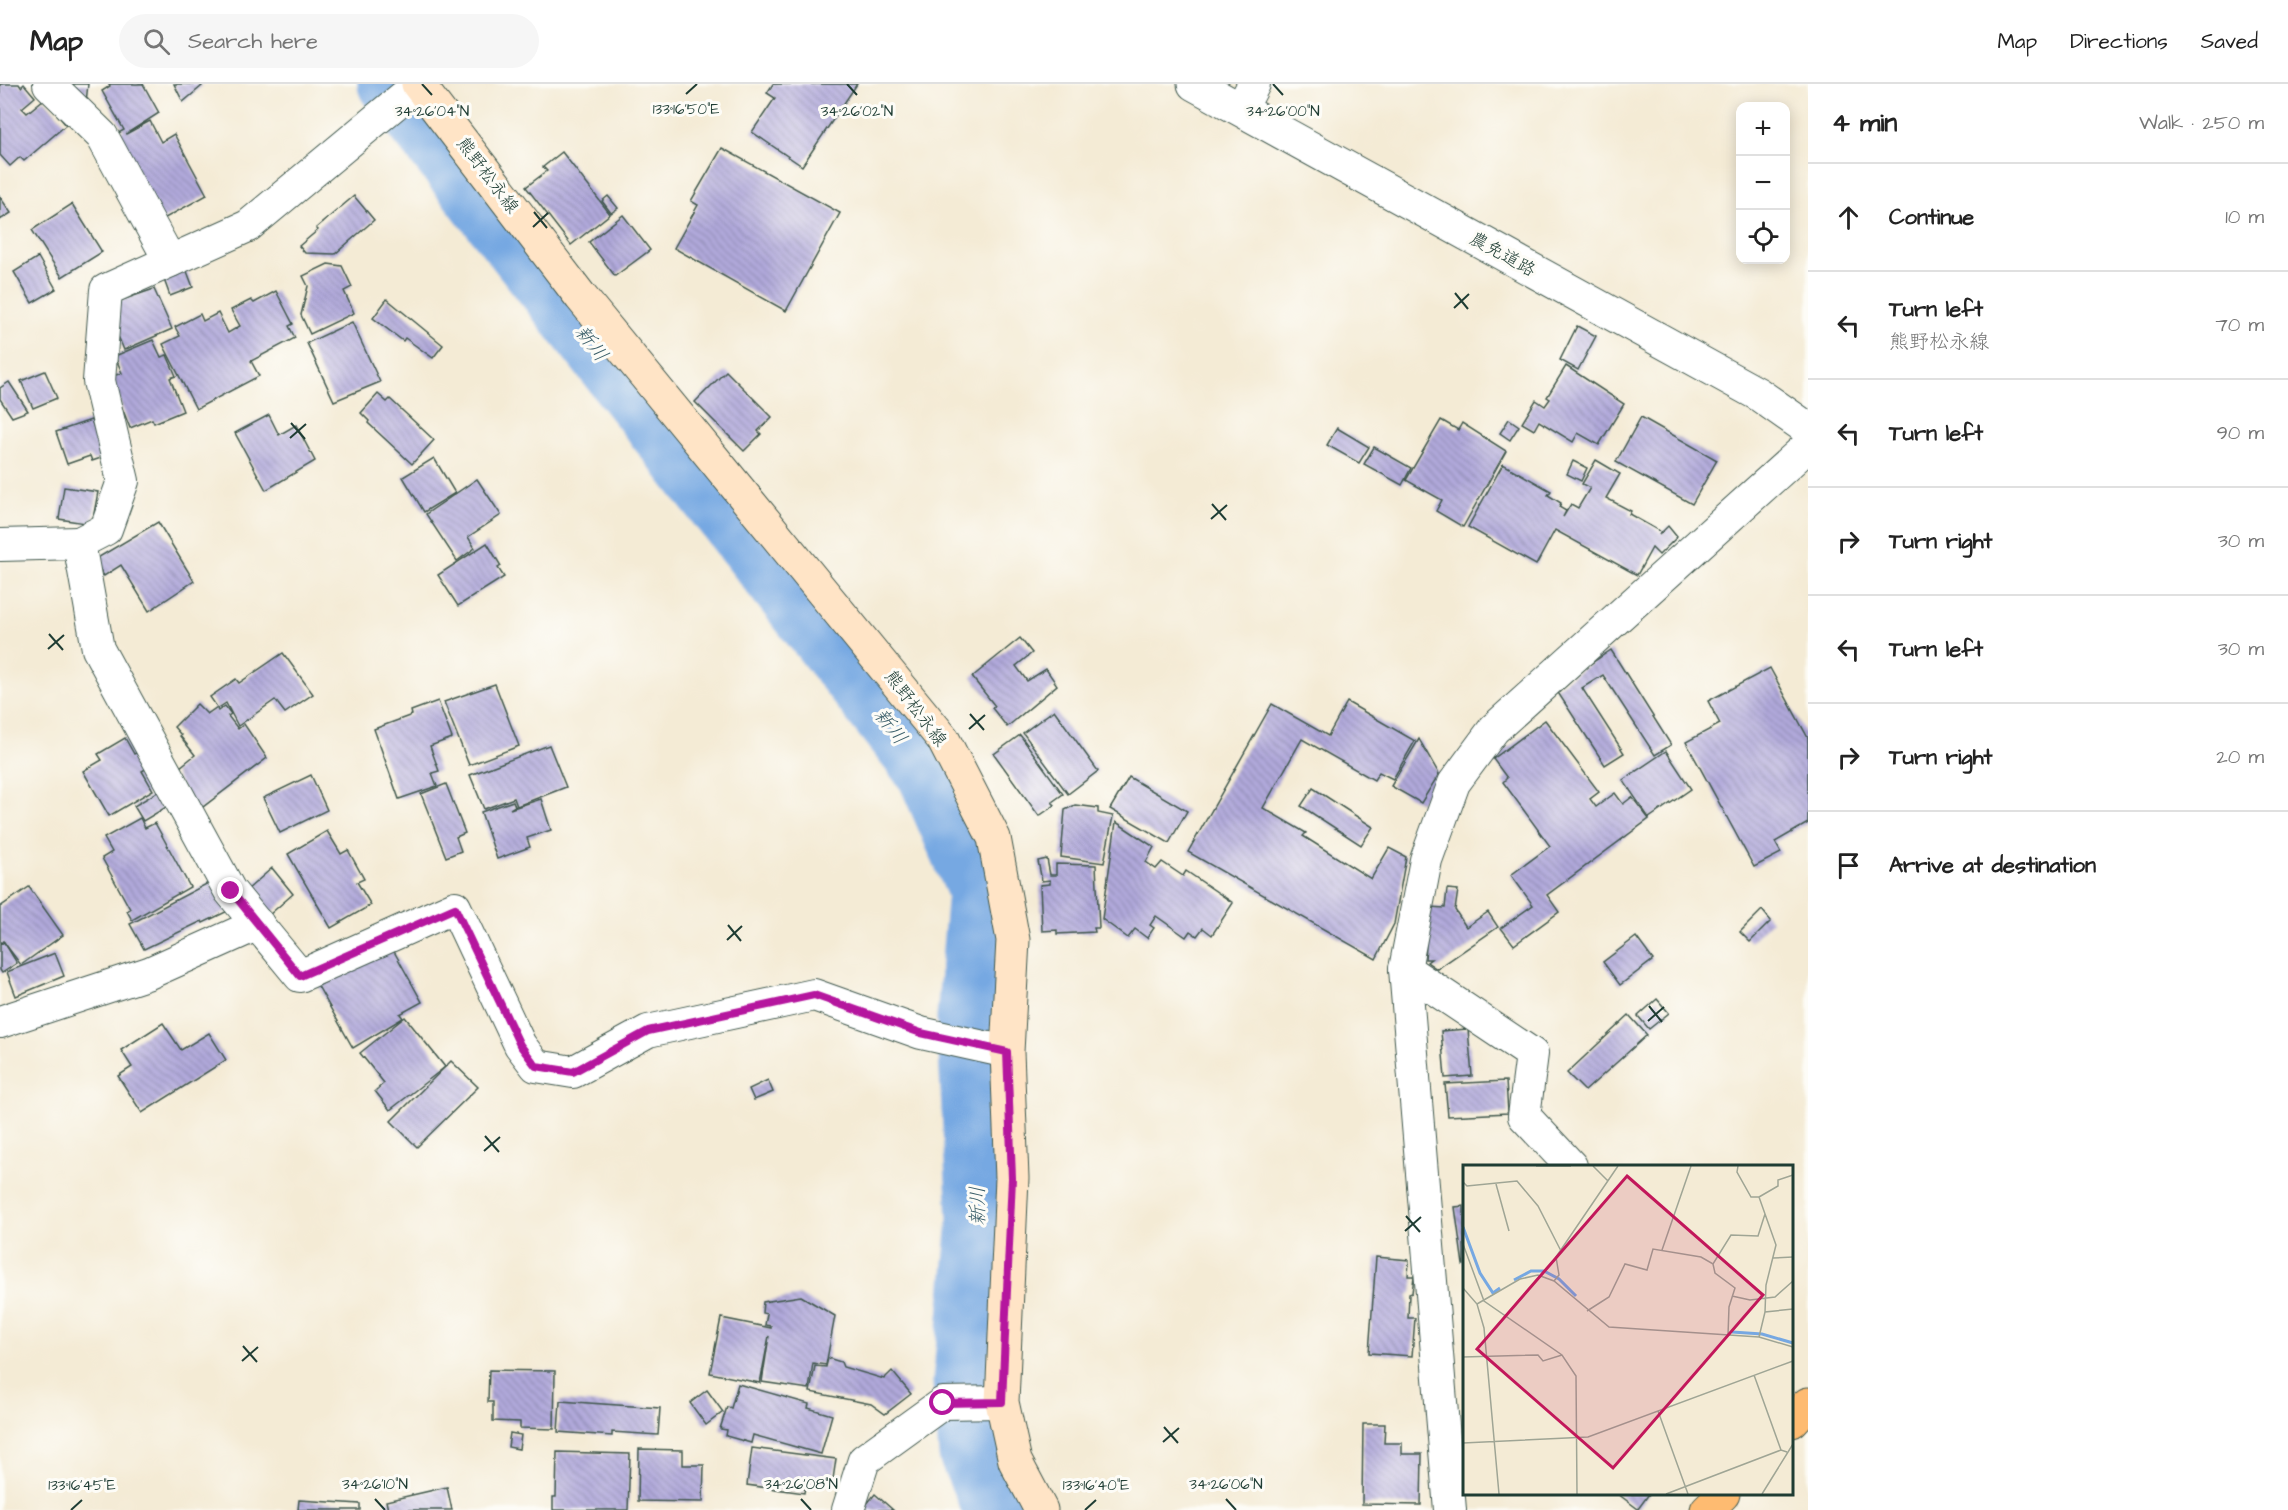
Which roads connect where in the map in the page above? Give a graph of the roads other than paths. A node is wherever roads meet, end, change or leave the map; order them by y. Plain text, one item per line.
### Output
1 (49, 84) edge
2 (419, 84) edge
3 (1194, 84) edge
4 (1247, 97) edge
5 (171, 261) junction
6 (1808, 429) edge
7 (1808, 446) edge
8 (79, 543) junction
9 (0, 545) edge
10 (258, 924) junction
11 (1405, 969) junction
12 (0, 1022) edge
13 (1007, 1052) junction
14 (1569, 1165) edge
15 (1002, 1402) junction
16 (1722, 1495) edge
17 (848, 1510) edge
18 (1041, 1510) edge
19 (1450, 1510) edge
20 (1707, 1510) edge

1 - 5 street
2 - 5 street
2 - 13 main road, 熊野松永線
3 - 4 street, 農免道路
4 - 6 street, 農免道路
5 - 8 street
7 - 11 street
8 - 9 street
8 - 10 street
10 - 12 street
10 - 13 street
11 - 14 street
11 - 19 street
13 - 15 main road, 熊野松永線
15 - 17 street
15 - 18 main road, 熊野松永線
16 - 20 main road

